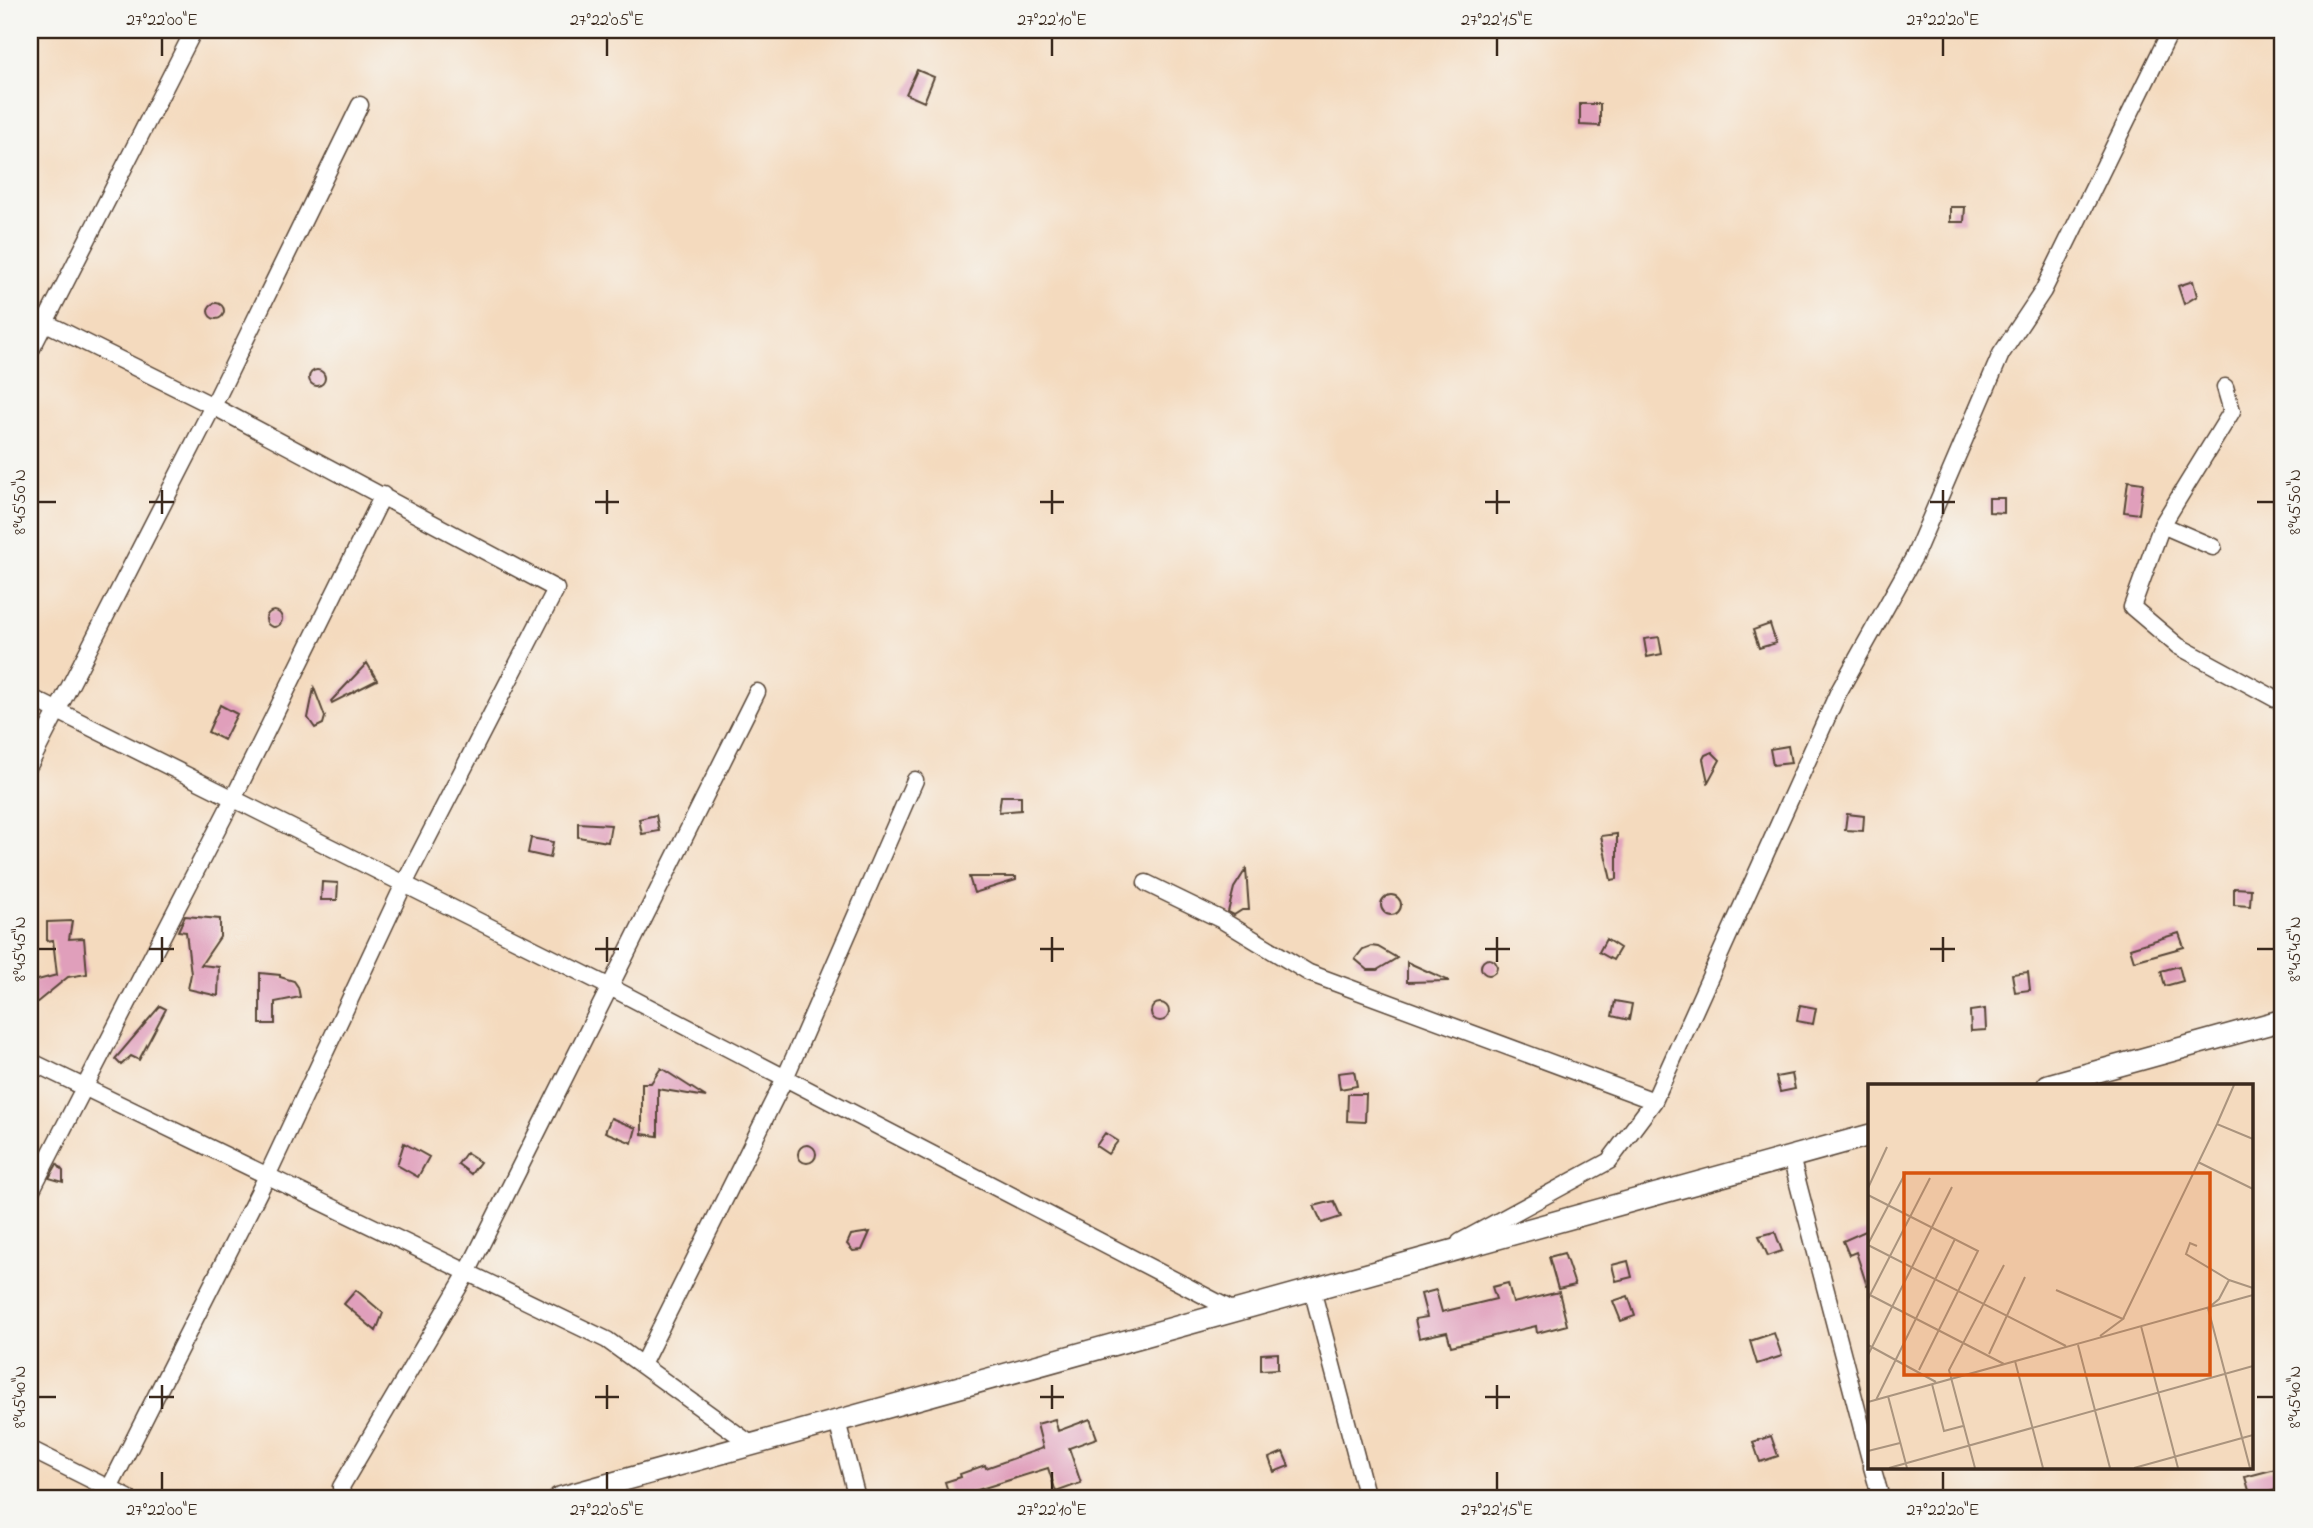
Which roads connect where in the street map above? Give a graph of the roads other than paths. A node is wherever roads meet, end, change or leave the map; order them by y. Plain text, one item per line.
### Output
1 (2171, 30) edge
2 (193, 32) dead end
3 (360, 105) dead end
4 (30, 315) edge
5 (45, 322) junction
6 (30, 352) edge
7 (2225, 387) dead end
8 (213, 406) junction
9 (383, 495) junction
10 (2162, 525) junction
11 (2213, 547) dead end
12 (757, 692) dead end
13 (30, 697) edge
14 (2283, 703) edge
15 (57, 711) junction
16 (30, 764) edge
17 (915, 780) dead end
18 (233, 799) junction
19 (1146, 883) dead end
20 (404, 884) junction
21 (610, 987) junction
22 (2283, 1020) edge
23 (30, 1061) edge
24 (785, 1078) junction
25 (2052, 1084) edge
26 (84, 1087) junction
27 (1654, 1101) junction
28 (1868, 1136) edge
29 (1791, 1157) junction
30 (267, 1176) junction
31 (30, 1193) edge
32 (1438, 1255) junction
33 (467, 1273) junction
34 (1312, 1289) junction
35 (1234, 1311) junction
36 (642, 1366) junction
37 (836, 1421) junction
38 (752, 1445) junction
39 (30, 1449) edge
40 (1868, 1451) edge
41 (1872, 1468) edge
42 (109, 1489) junction
43 (128, 1498) edge
44 (343, 1498) edge
45 (559, 1498) edge
46 (857, 1498) edge
47 (1367, 1498) edge
48 (1881, 1498) edge

1 - 27 street
2 - 5 street
3 - 8 street
4 - 5 street
5 - 6 street
5 - 8 street
7 - 10 street
8 - 9 street
8 - 15 street
9 - 18 street
9 - 20 street
10 - 11 street
10 - 14 street
12 - 21 street
13 - 15 street
15 - 16 street
15 - 18 street
17 - 24 street
18 - 20 street
18 - 26 street
19 - 27 street
20 - 21 street
20 - 30 street
21 - 24 street
21 - 33 street
22 - 25 street
23 - 26 street
24 - 35 street
24 - 36 street
26 - 30 street
26 - 31 street
27 - 32 street
28 - 29 street
29 - 32 street
29 - 40 street
30 - 33 street
30 - 42 street
32 - 34 street
33 - 36 street
33 - 44 street
34 - 35 street
34 - 47 street
35 - 37 street
36 - 38 street
37 - 38 street
37 - 46 street
38 - 45 street
39 - 42 street
41 - 48 street
42 - 43 street

